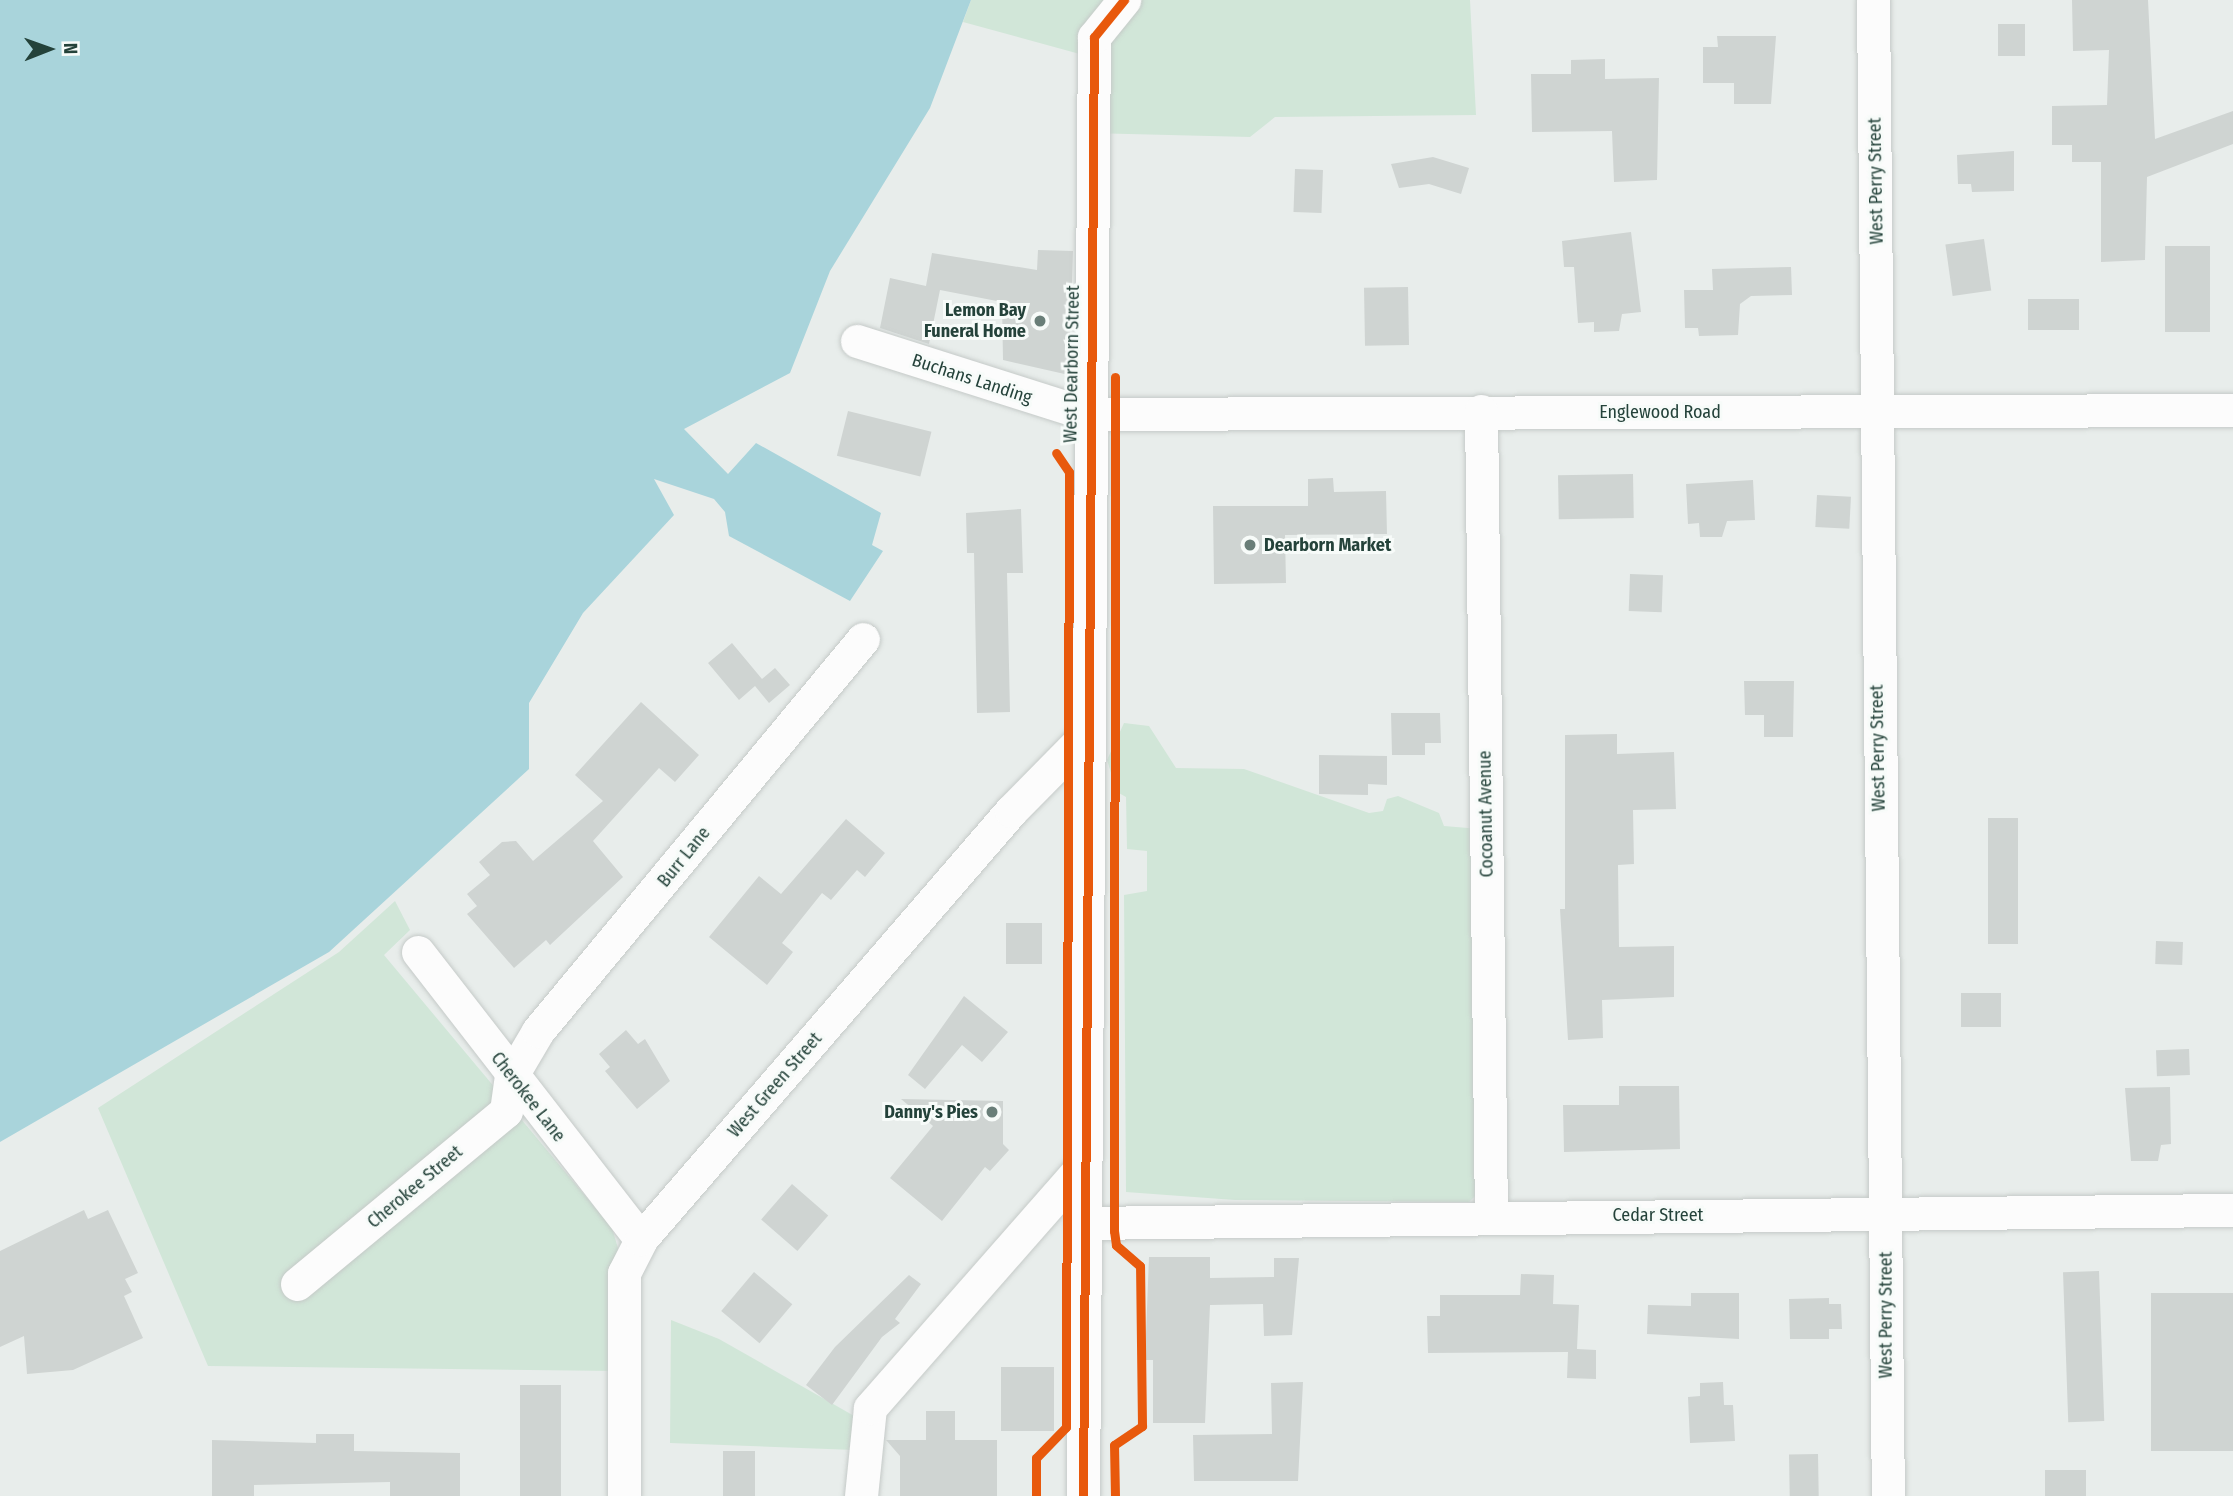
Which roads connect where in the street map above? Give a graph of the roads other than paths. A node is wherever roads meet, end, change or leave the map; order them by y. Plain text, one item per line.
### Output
1 (1124, 0) edge
2 (1873, 0) edge
3 (858, 341) dead end
4 (2233, 410) edge
5 (1481, 411) junction
6 (1878, 412) junction
7 (1087, 414) junction
8 (863, 639) dead end
9 (1084, 737) junction
10 (418, 952) dead end
11 (511, 1077) junction
12 (1082, 1167) junction
13 (2233, 1210) edge
14 (1886, 1214) junction
15 (1490, 1217) junction
16 (1082, 1223) junction
17 (641, 1239) junction
18 (297, 1284) dead end
19 (624, 1496) edge
20 (861, 1496) edge
21 (1083, 1496) edge
22 (1888, 1496) edge

1 - 7 street, West Dearborn Street
2 - 6 street, West Perry Street
3 - 7 street, Buchans Landing
4 - 6 street, Englewood Road
5 - 6 street, Englewood Road
5 - 7 street, Englewood Road
5 - 15 street, Cocoanut Avenue
6 - 14 street, West Perry Street
7 - 9 street, West Dearborn Street
8 - 11 street, Burr Lane
9 - 12 street, West Dearborn Street
9 - 17 street, West Green Street
10 - 11 street, Cherokee Lane
11 - 17 street, Cherokee Lane
11 - 18 street, Cherokee Street
12 - 16 street, West Dearborn Street
12 - 20 street
13 - 14 street, Cedar Street
14 - 15 street, Cedar Street
14 - 22 street, West Perry Street
15 - 16 street, Cedar Street
16 - 21 street, West Dearborn Street
17 - 19 street, West Green Street

